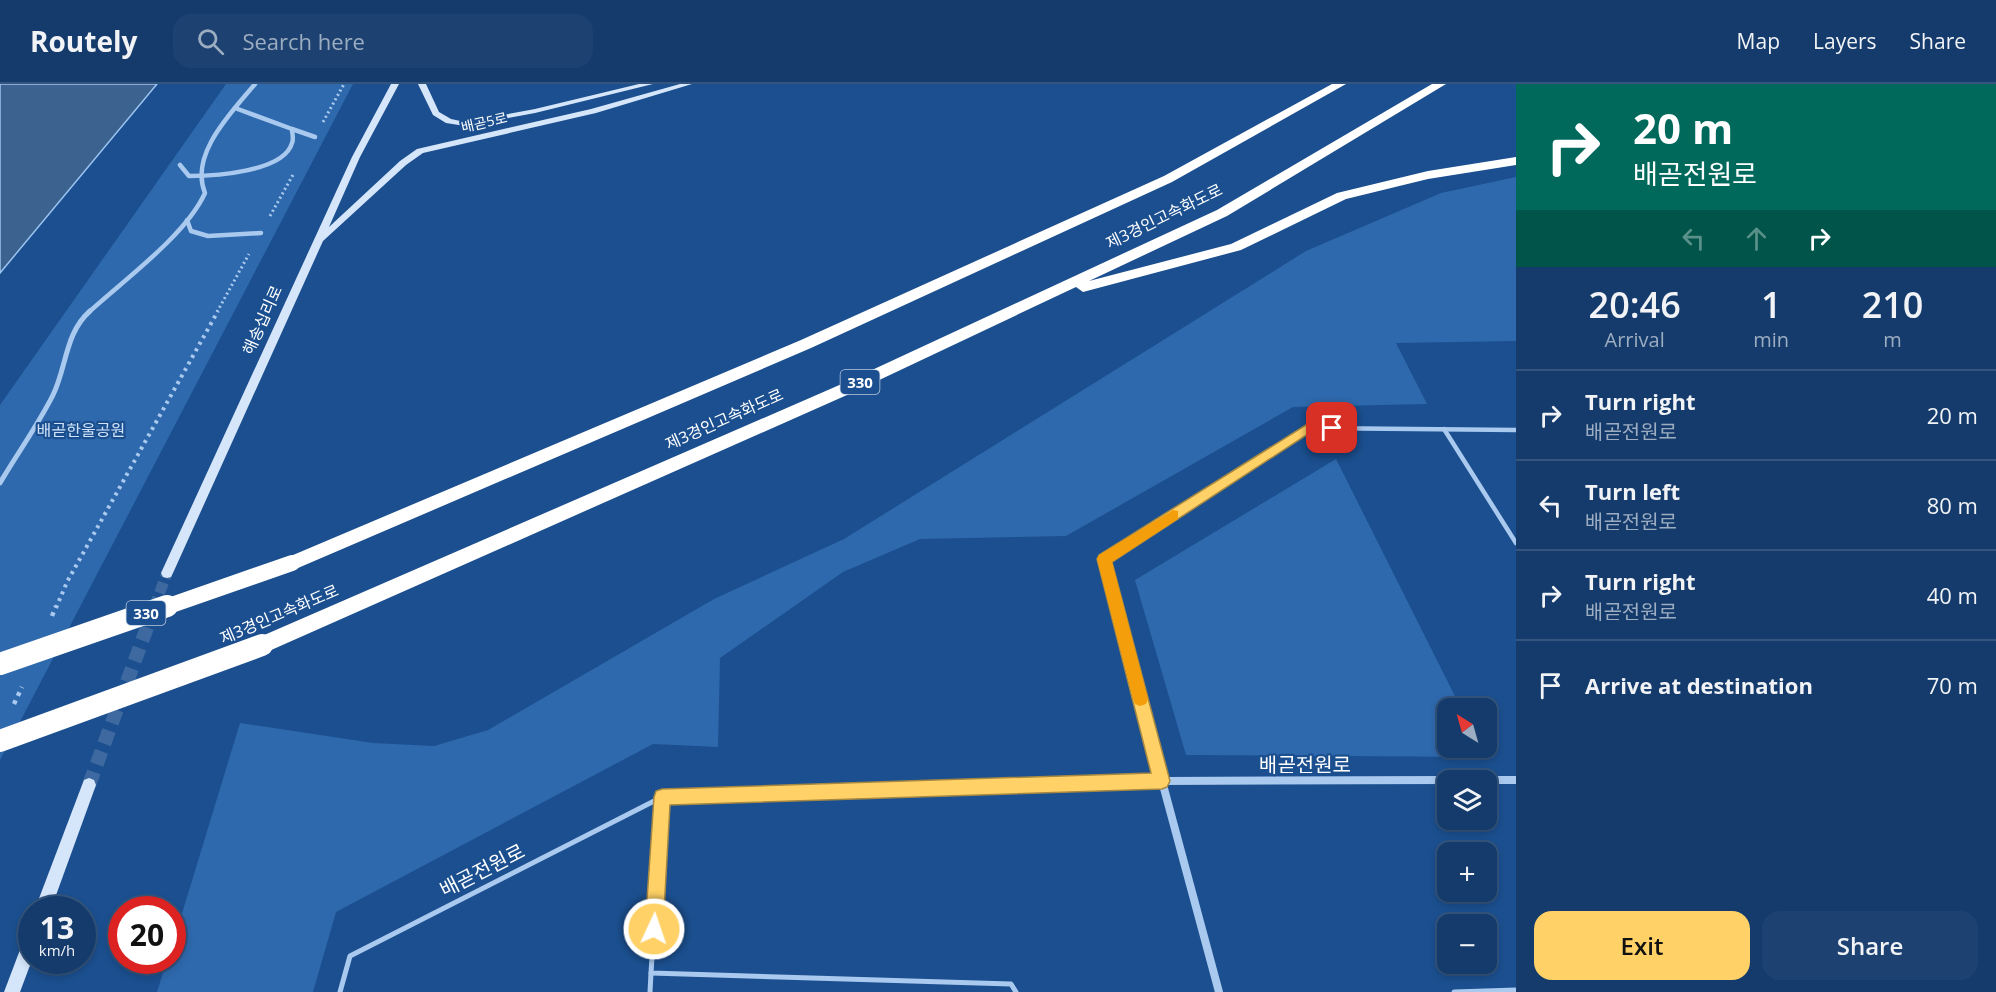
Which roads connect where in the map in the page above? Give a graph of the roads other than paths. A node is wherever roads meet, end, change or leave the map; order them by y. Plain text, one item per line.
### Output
1 (255, 84) edge
2 (394, 84) edge
3 (422, 84) edge
4 (649, 84) edge
5 (688, 84) edge
6 (1340, 84) edge
7 (1440, 84) edge
8 (235, 108) junction
9 (292, 129) junction
10 (315, 137) road end
11 (1516, 161) edge
12 (180, 165) dead end
13 (201, 176) junction
14 (187, 220) junction
15 (261, 233) road end
16 (317, 243) junction
17 (1038, 299) junction
18 (1444, 429) junction
19 (1516, 430) edge
20 (0, 483) edge
21 (1516, 543) edge
22 (167, 573) tunnel mouth
23 (0, 664) edge
24 (0, 741) edge
25 (1437, 780) edge
26 (1497, 780) edge
27 (1516, 780) edge
28 (1162, 781) junction
29 (88, 785) tunnel mouth
30 (662, 797) junction
31 (48, 896) edge
32 (651, 973) junction
33 (19, 974) edge
34 (1516, 990) edge
35 (12, 992) edge
36 (340, 992) edge
37 (650, 992) edge
38 (1016, 992) edge
39 (1219, 992) edge
40 (1454, 992) edge

1 - 8 street
2 - 16 street, 해송십리로
3 - 4 street, 배곧5로
5 - 16 street, 배곧5로
6 - 23 highway, 제3경인고속화도로 / 330, bridge
7 - 17 highway, 제3경인고속화도로 / 330
8 - 9 street
8 - 13 street
9 - 10 street
9 - 13 street
11 - 17 highway
12 - 13 street
13 - 14 street
14 - 15 street
14 - 20 street
16 - 22 street, 해송십리로
17 - 24 highway, 제3경인고속화도로 / 330, bridge
18 - 19 lane
18 - 21 lane
18 - 28 lane
25 - 28 street, 배곧전원로
26 - 27 street
28 - 30 lane, 배곧전원로
28 - 39 street
29 - 31 street
30 - 32 lane
30 - 36 lane, 배곧전원로
32 - 37 lane
32 - 38 lane
33 - 35 street
34 - 40 lane

